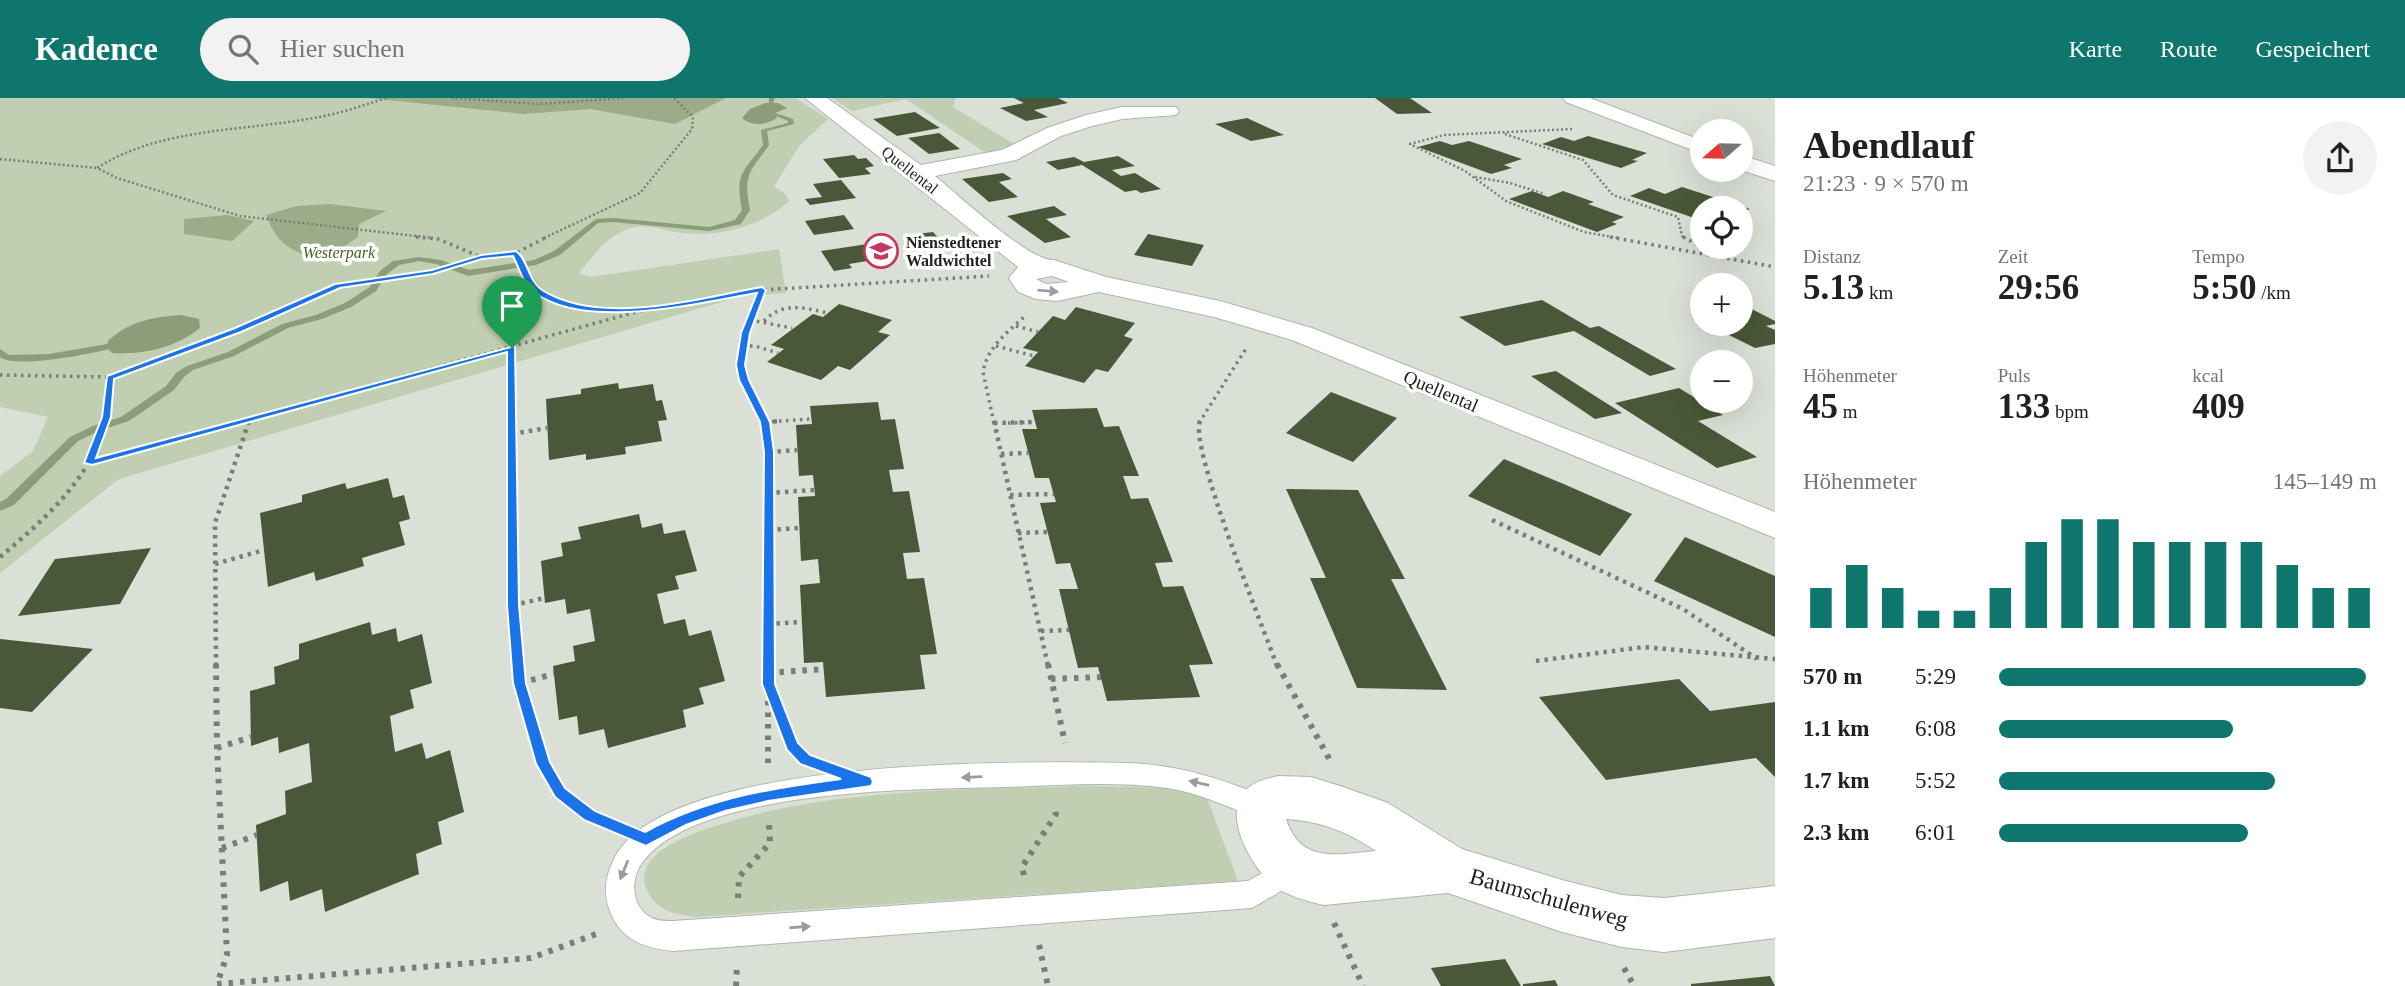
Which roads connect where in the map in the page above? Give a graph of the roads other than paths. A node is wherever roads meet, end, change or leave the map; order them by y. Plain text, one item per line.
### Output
1 (815, 98) edge
2 (1573, 98) edge
3 (1168, 111) dead end
4 (1690, 143) edge
5 (1754, 167) edge
6 (917, 173) junction
7 (1775, 174) edge
8 (1775, 526) edge
9 (1262, 808) junction
10 (1448, 869) junction
11 (1308, 874) junction
12 (1775, 912) edge

1 - 6 street, Quellental
2 - 4 street
3 - 6 street
5 - 7 street
6 - 8 street, Quellental
9 - 10 street, Baumschulenweg
9 - 11 street
9 -> 11 lane
10 - 11 street, Baumschulenweg
10 - 12 street, Baumschulenweg

